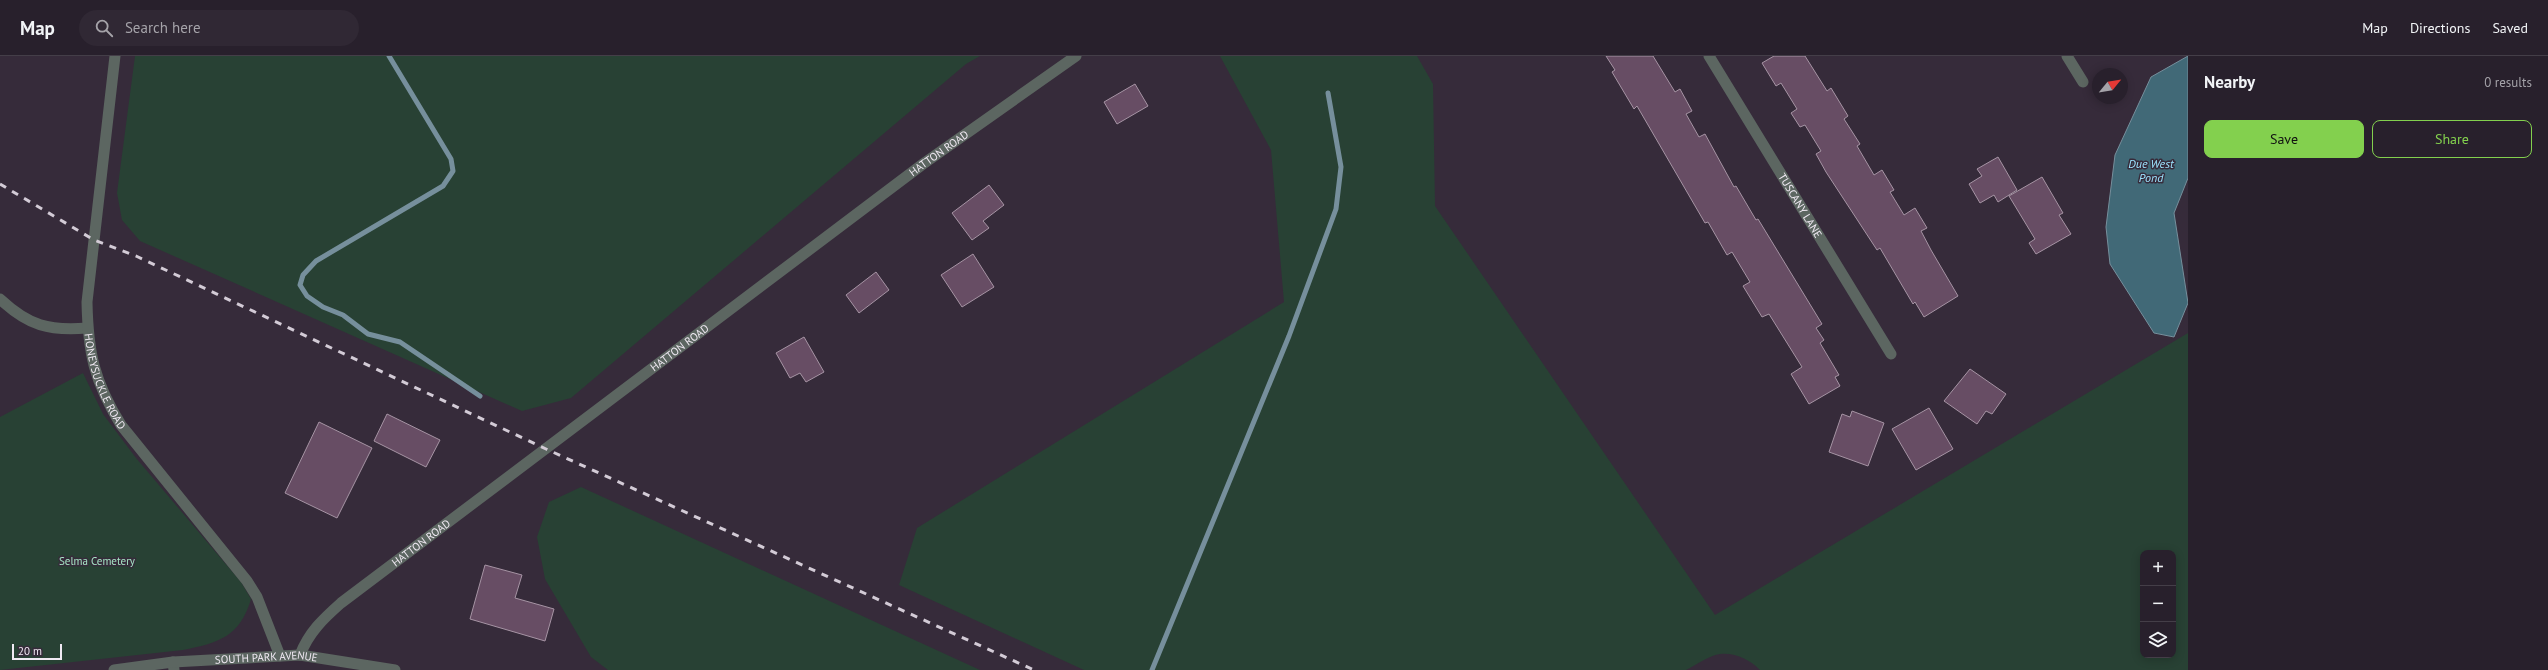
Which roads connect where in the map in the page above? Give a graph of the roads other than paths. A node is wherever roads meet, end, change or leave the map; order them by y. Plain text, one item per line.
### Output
1 (115, 56) edge
2 (1076, 56) edge
3 (1709, 56) edge
4 (2067, 56) edge
5 (2083, 82) dead end
6 (0, 299) edge
7 (88, 328) junction
8 (1891, 354) dead end
9 (300, 655) junction
10 (280, 656) junction
11 (174, 666) edge
12 (114, 670) edge
13 (395, 670) edge

1 - 7 street, HONEYSUCKLE ROAD
2 - 9 street, HATTON ROAD
3 - 8 street, TUSCANY LANE
4 - 5 street
6 - 7 street
7 - 10 street, HONEYSUCKLE ROAD
9 - 10 street, SOUTH PARK AVENUE
9 - 13 street, SOUTH PARK AVENUE
10 - 11 street, SOUTH PARK AVENUE
11 - 12 street, SOUTH PARK AVENUE

